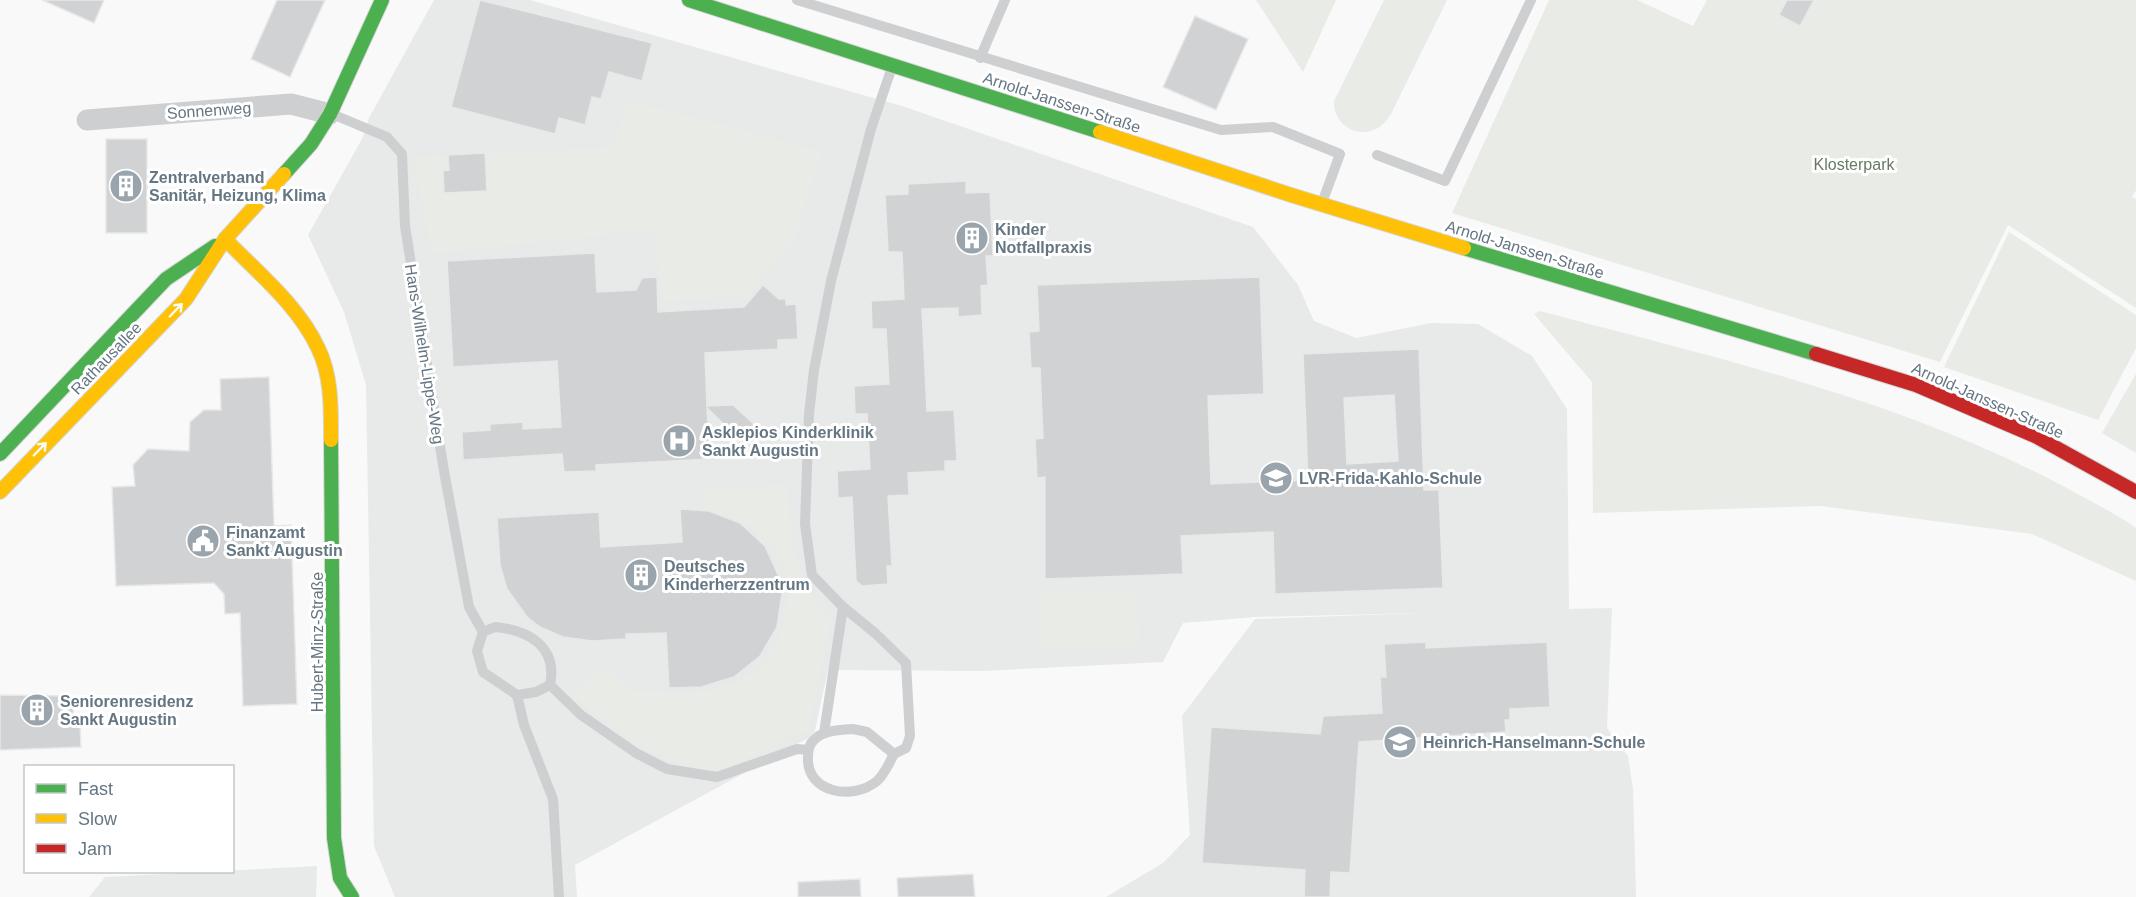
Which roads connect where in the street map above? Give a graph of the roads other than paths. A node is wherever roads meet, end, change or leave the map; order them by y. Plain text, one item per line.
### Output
1 (381, 0) edge
2 (689, 0) edge
3 (797, 0) edge
4 (1005, 0) edge
5 (1531, 0) edge
6 (980, 58) junction
7 (893, 64) junction
8 (330, 114) junction
9 (87, 120) dead end
10 (1377, 155) dead end
11 (1322, 205) junction
12 (225, 239) junction
13 (0, 454) edge
14 (0, 492) edge
15 (2136, 492) edge
16 (843, 607) junction
17 (483, 632) junction
18 (550, 684) junction
19 (517, 695) junction
20 (824, 733) junction
21 (808, 750) junction
22 (894, 754) junction
23 (352, 897) edge
24 (559, 897) edge

1 - 8 street, Rathausallee
2 - 7 street, Arnold-Janssen-Straße
3 - 6 lane
4 - 6 lane
5 - 10 lane
6 - 11 lane
7 - 11 street, Arnold-Janssen-Straße
7 - 16 lane
8 - 9 street, Sonnenweg
8 - 12 street, Rathausallee
8 - 17 lane, Hans-Wilhelm-Lippe-Weg
11 - 15 street, Arnold-Janssen-Straße
12 - 13 street, Rathausallee
14 -> 12 street, Rathausallee
12 - 23 street, Hubert-Minz-Straße
16 - 20 lane
16 - 22 lane
17 - 18 lane
17 - 19 lane
18 - 19 lane
18 - 21 lane
19 - 24 lane
20 - 21 lane
20 - 22 lane
21 - 22 lane

